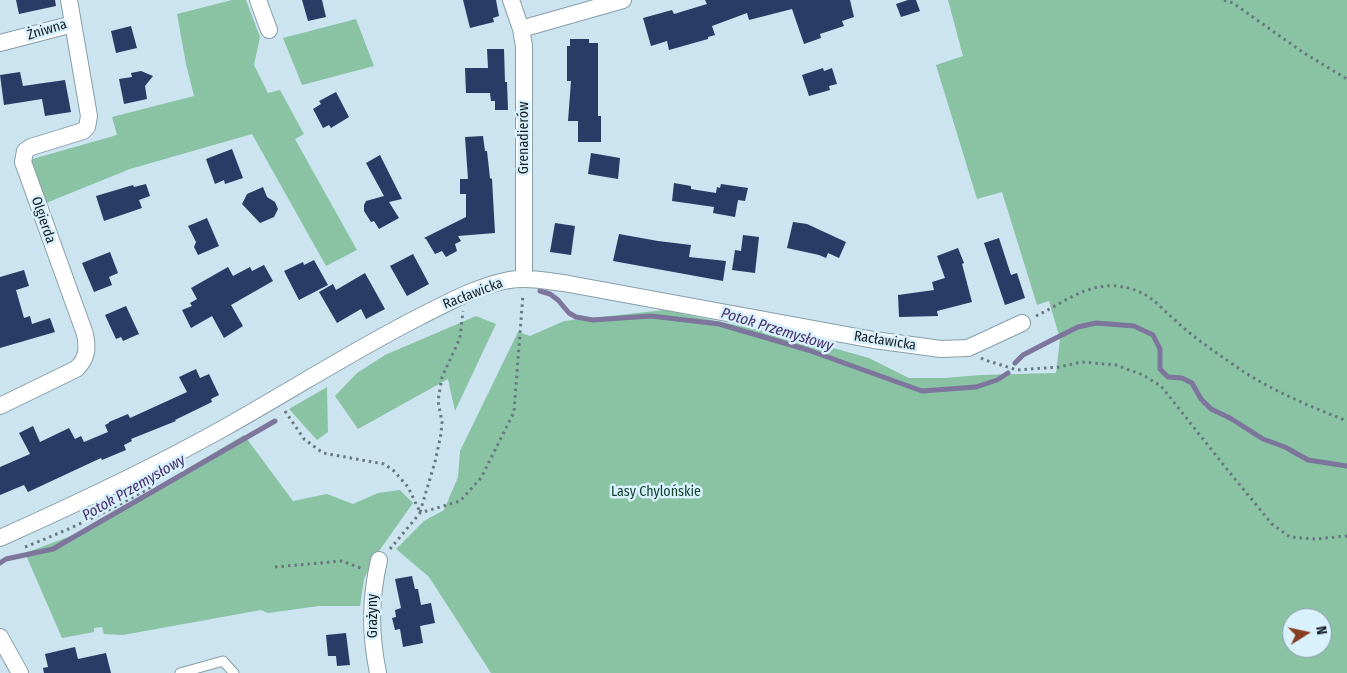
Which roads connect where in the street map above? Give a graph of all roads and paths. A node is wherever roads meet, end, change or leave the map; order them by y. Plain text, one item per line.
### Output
1 (69, 0) edge
2 (258, 0) edge
3 (512, 0) edge
4 (623, 0) edge
5 (1224, 0) edge
6 (73, 24) junction
7 (521, 29) junction
8 (269, 30) dead end
9 (0, 43) edge
10 (1347, 79) edge
11 (524, 279) junction
12 (463, 296) junction
13 (1022, 323) joint
14 (968, 348) junction
15 (275, 398) junction
16 (0, 406) edge
17 (1347, 422) edge
18 (420, 513) junction
19 (1347, 536) edge
20 (0, 538) edge
21 (379, 560) joint
22 (275, 567) dead end
23 (375, 578) junction
24 (0, 638) edge
25 (20, 673) edge
26 (180, 673) edge
27 (234, 673) edge
28 (378, 673) edge

1 - 6 street, Żniwna
2 - 8 street
3 - 7 street, Grenadierów
4 - 7 street
5 - 10 path
6 - 9 street, Żniwna
6 - 16 street, Olgierda
7 - 11 street, Grenadierów
11 - 12 street, Racławicka
11 - 14 street, Racławicka
11 - 18 path
12 - 15 street, Racławicka
12 - 18 path
13 - 14 street, Racławicka
13 - 17 path
14 - 19 path
15 - 18 path
15 - 20 street, Racławicka
18 - 21 path
21 - 23 street, Grażyny
22 - 23 path
23 - 28 street, Grażyny
24 - 25 street
26 - 27 lane

